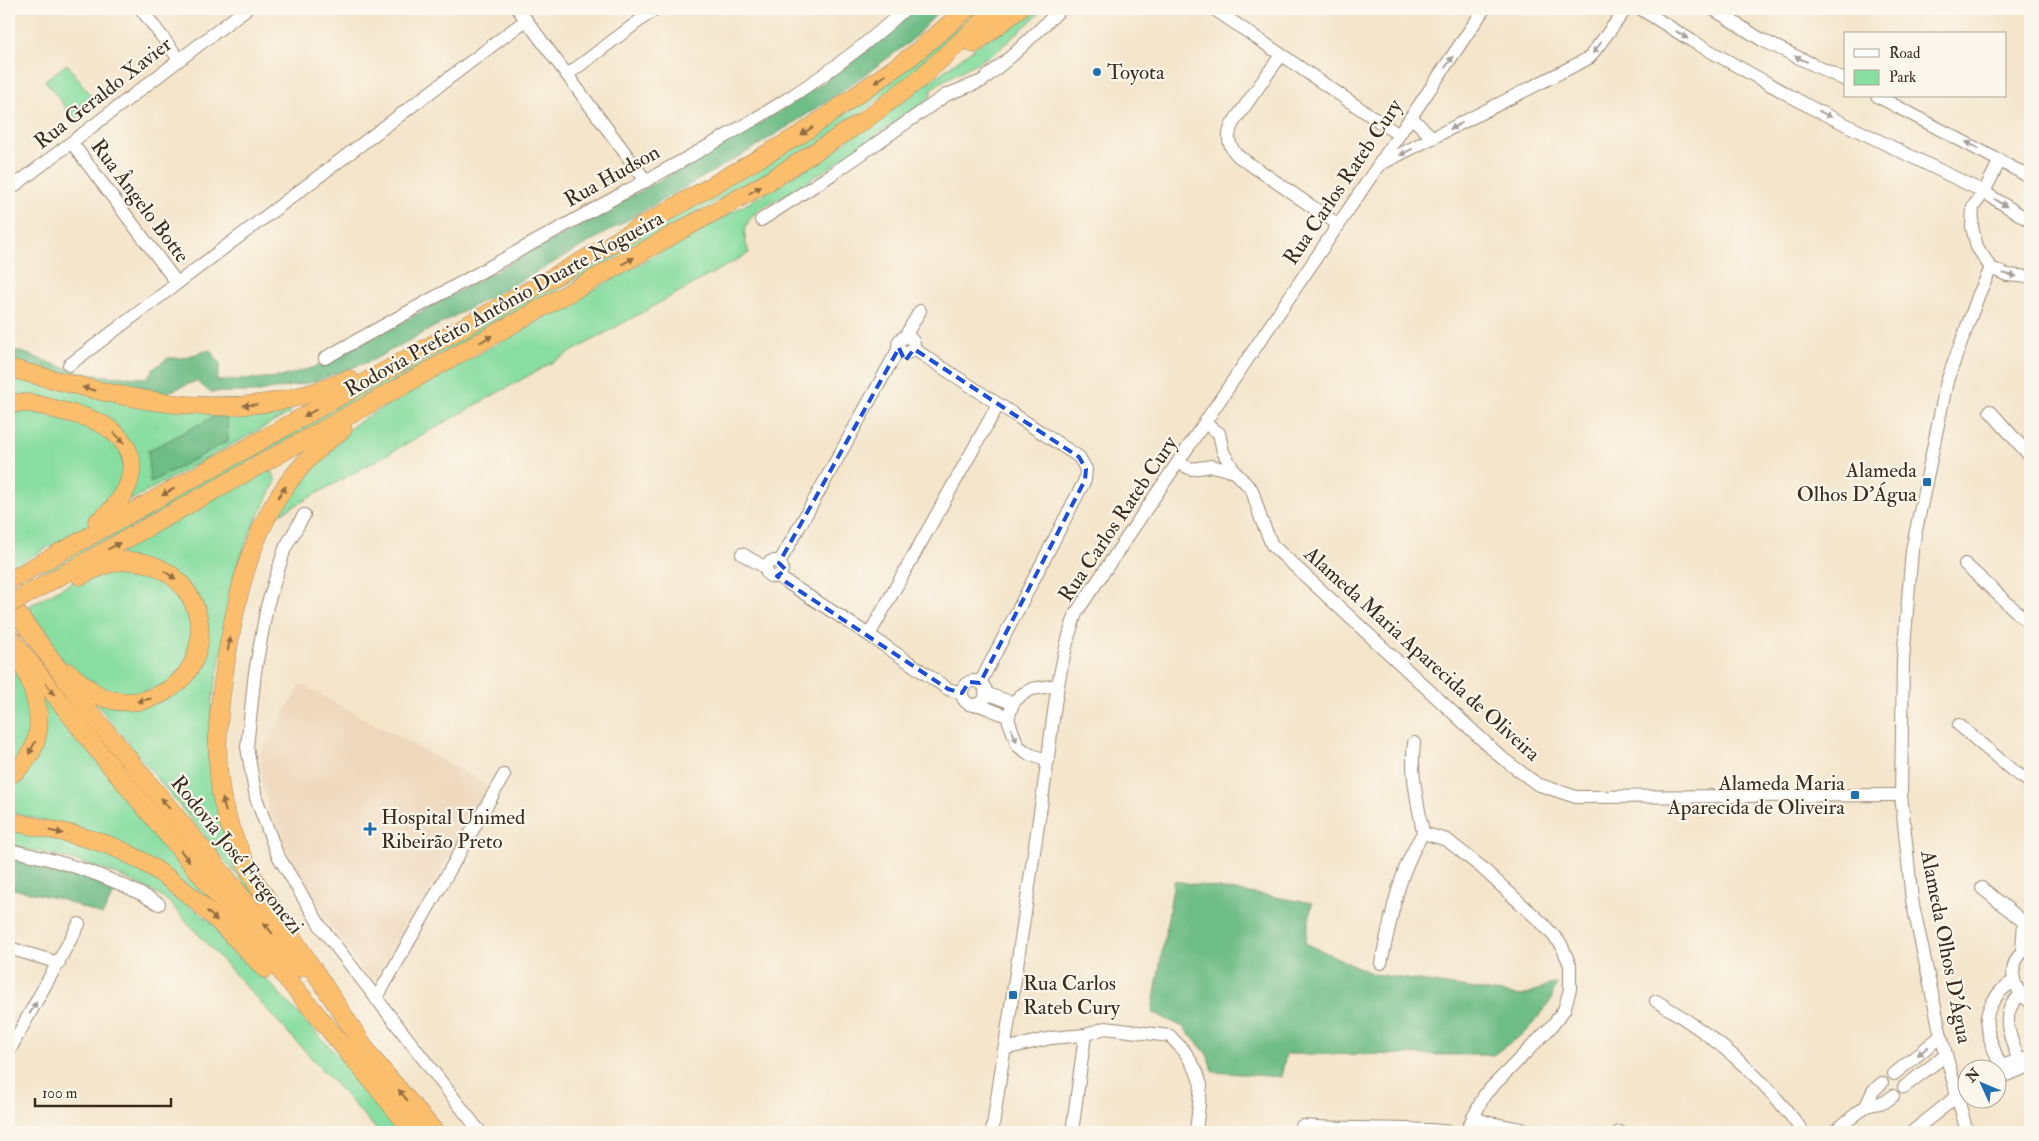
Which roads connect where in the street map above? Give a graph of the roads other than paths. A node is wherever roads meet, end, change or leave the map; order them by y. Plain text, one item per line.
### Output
1 (141, 9) edge
2 (246, 9) edge
3 (518, 9) edge
4 (655, 9) edge
5 (905, 9) edge
6 (957, 9) edge
7 (967, 9) edge
8 (997, 9) edge
9 (1019, 9) edge
10 (1060, 9) edge
11 (1214, 9) edge
12 (1484, 9) edge
13 (1626, 9) edge
14 (1642, 9) edge
15 (1713, 9) edge
16 (526, 20) junction
17 (913, 55) junction
18 (1281, 55) junction
19 (180, 59) junction
20 (567, 75) junction
21 (1844, 80) edge
22 (1881, 98) edge
23 (1412, 116) junction
24 (865, 120) junction
25 (1399, 135) junction
26 (1434, 138) junction
27 (72, 143) junction
28 (2000, 160) junction
29 (1378, 166) junction
30 (2030, 177) edge
31 (646, 181) junction
32 (9, 190) edge
33 (1984, 192) junction
34 (761, 220) dead end
35 (2030, 221) edge
36 (1339, 225) junction
37 (1991, 268) junction
38 (2030, 277) edge
39 (177, 284) junction
40 (920, 311) dead end
41 (443, 337) junction
42 (901, 343) junction
43 (457, 355) junction
44 (325, 358) dead end
45 (69, 365) dead end
46 (9, 368) edge
47 (9, 404) edge
48 (998, 404) junction
49 (1990, 411) dead end
50 (1206, 424) junction
51 (1223, 452) junction
52 (2030, 456) edge
53 (1179, 463) junction
54 (1212, 466) junction
55 (1235, 472) junction
56 (304, 515) dead end
57 (742, 554) dead end
58 (779, 563) junction
59 (1965, 564) dead end
60 (37, 565) junction
61 (766, 568) junction
62 (777, 576) junction
63 (13, 579) edge
64 (26, 595) junction
65 (9, 603) edge
66 (2030, 624) edge
67 (869, 635) junction
68 (9, 636) edge
69 (40, 646) junction
70 (1058, 685) junction
71 (983, 688) junction
72 (962, 694) junction
73 (1013, 703) junction
74 (977, 704) junction
75 (1009, 717) junction
76 (1958, 725) dead end
77 (1414, 743) dead end
78 (1048, 761) junction
79 (504, 775) dead end
80 (9, 776) edge
81 (2030, 782) edge
82 (1901, 795) junction
83 (9, 821) edge
84 (1422, 833) junction
85 (9, 850) edge
86 (1982, 888) dead end
87 (159, 904) dead end
88 (80, 924) dead end
89 (2027, 924) edge
90 (9, 948) edge
91 (2026, 948) edge
92 (59, 963) junction
93 (1381, 963) dead end
94 (2014, 981) junction
95 (376, 999) junction
96 (2026, 999) edge
97 (1656, 1001) dead end
98 (2006, 1020) junction
99 (1987, 1026) junction
100 (1085, 1035) junction
101 (1941, 1036) junction
102 (1004, 1049) junction
103 (9, 1051) edge
104 (1946, 1055) junction
105 (364, 1060) junction
106 (2025, 1063) edge
107 (1894, 1074) dead end
108 (1882, 1083) dead end
109 (1904, 1087) dead end
110 (1893, 1096) dead end
111 (1956, 1097) joint
112 (1866, 1106) junction
113 (1960, 1108) edge
114 (1473, 1117) junction
115 (1302, 1126) dead end
116 (1532, 1131) edge
117 (414, 1132) edge
118 (435, 1132) edge
119 (480, 1132) edge
120 (992, 1132) edge
121 (1072, 1132) edge
122 (1196, 1132) edge
123 (1451, 1132) edge
124 (1466, 1132) edge
125 (1802, 1132) edge
126 (1834, 1132) edge
127 (1912, 1132) edge
128 (1968, 1132) edge

1 - 19 street
2 - 19 street, Rua Geraldo Xavier
3 - 16 street
4 - 20 street
5 - 31 street, Rua Hudson
6 - 17 highway
7 - 17 highway, Rodovia Prefeito Antônio Duarte Nogueira
8 - 24 highway, Rodovia Prefeito Antônio Duarte Nogueira
9 - 24 highway
10 - 34 street
11 - 18 street
23 -> 12 street, Rua Carlos Rateb Cury
13 -> 26 street
14 -> 33 street
21 -> 15 street
16 - 20 street
16 - 39 street
17 -> 41 highway, Rodovia Prefeito Antônio Duarte Nogueira
18 - 25 street
18 - 36 street
19 - 27 street, Rua Geraldo Xavier
20 - 31 street
28 -> 22 street
23 - 25 street, Rua Carlos Rateb Cury
23 - 26 street
43 -> 24 highway, Rodovia Prefeito Antônio Duarte Nogueira
25 - 29 street, Rua Carlos Rateb Cury
26 -> 29 street
27 - 32 street, Rua Geraldo Xavier
27 - 39 street, Rua Ângelo Botte
28 - 30 street
28 - 33 street
29 - 36 street, Rua Carlos Rateb Cury
31 - 44 street, Rua Hudson
33 -> 35 street
33 - 37 street
36 - 50 street, Rua Carlos Rateb Cury
37 -> 38 street
37 - 82 street, Alameda Olhos D'Água
39 - 45 street
40 - 42 street
41 -> 46 highway
41 -> 60 highway, Rodovia Prefeito Antônio Duarte Nogueira
42 - 48 street
42 - 58 street
64 -> 43 highway, Rodovia Prefeito Antônio Duarte Nogueira
105 -> 43 highway
47 -> 60 highway
48 - 67 street
48 - 71 street
49 - 52 street
50 - 51 street, Alameda Maria Aparecida de Oliveira
50 - 53 street, Rua Carlos Rateb Cury
51 - 54 street
51 - 55 street, Alameda Maria Aparecida de Oliveira
53 - 54 street
53 - 70 street, Rua Carlos Rateb Cury
54 - 55 street
55 - 82 street, Alameda Maria Aparecida de Oliveira
56 - 95 street
57 - 61 street
58 - 61 street
58 - 62 street
59 - 66 street
60 - 63 highway, Rodovia Prefeito Antônio Duarte Nogueira
61 - 62 street
62 - 67 street
64 - 65 highway, Rodovia Prefeito Antônio Duarte Nogueira, bridge
64 -> 69 highway
65 - 69 highway, Rodovia José Fregonezi
67 - 72 street
68 -> 80 highway
68 -> 105 highway, Rodovia José Fregonezi
105 -> 69 highway, Rodovia José Fregonezi
70 - 73 street
70 - 78 street, Rua Carlos Rateb Cury
71 - 72 street
71 - 73 street
71 - 74 street
72 - 74 street
73 - 75 street
74 - 75 street
75 -> 78 street
76 - 81 street
77 - 84 street
78 - 102 street, Rua Carlos Rateb Cury
79 - 95 street
82 - 101 street, Alameda Olhos D'Água
83 -> 105 highway
84 - 93 street
84 - 114 street
85 - 87 street
86 - 89 street
88 - 92 street
89 - 91 street
90 - 92 street
91 - 94 street
103 -> 92 street
94 - 96 street
94 - 99 street
95 - 119 street
96 - 98 street
97 - 125 street
98 - 99 street
98 - 106 street
99 - 106 street
100 - 102 street
100 - 121 street
100 - 122 street
101 - 104 street, Alameda Olhos D'Água
101 -> 107 street
102 - 120 street, Rua Carlos Rateb Cury
104 - 109 street
104 - 111 street, Alameda Olhos D'Água
105 - 117 highway, Rodovia José Fregonezi
118 -> 105 highway, Rodovia José Fregonezi
108 - 112 street
110 - 112 street
111 - 127 street
112 - 126 street
113 - 128 street, Alameda Olhos D'Água
114 - 116 street
114 - 124 street
115 - 123 street

